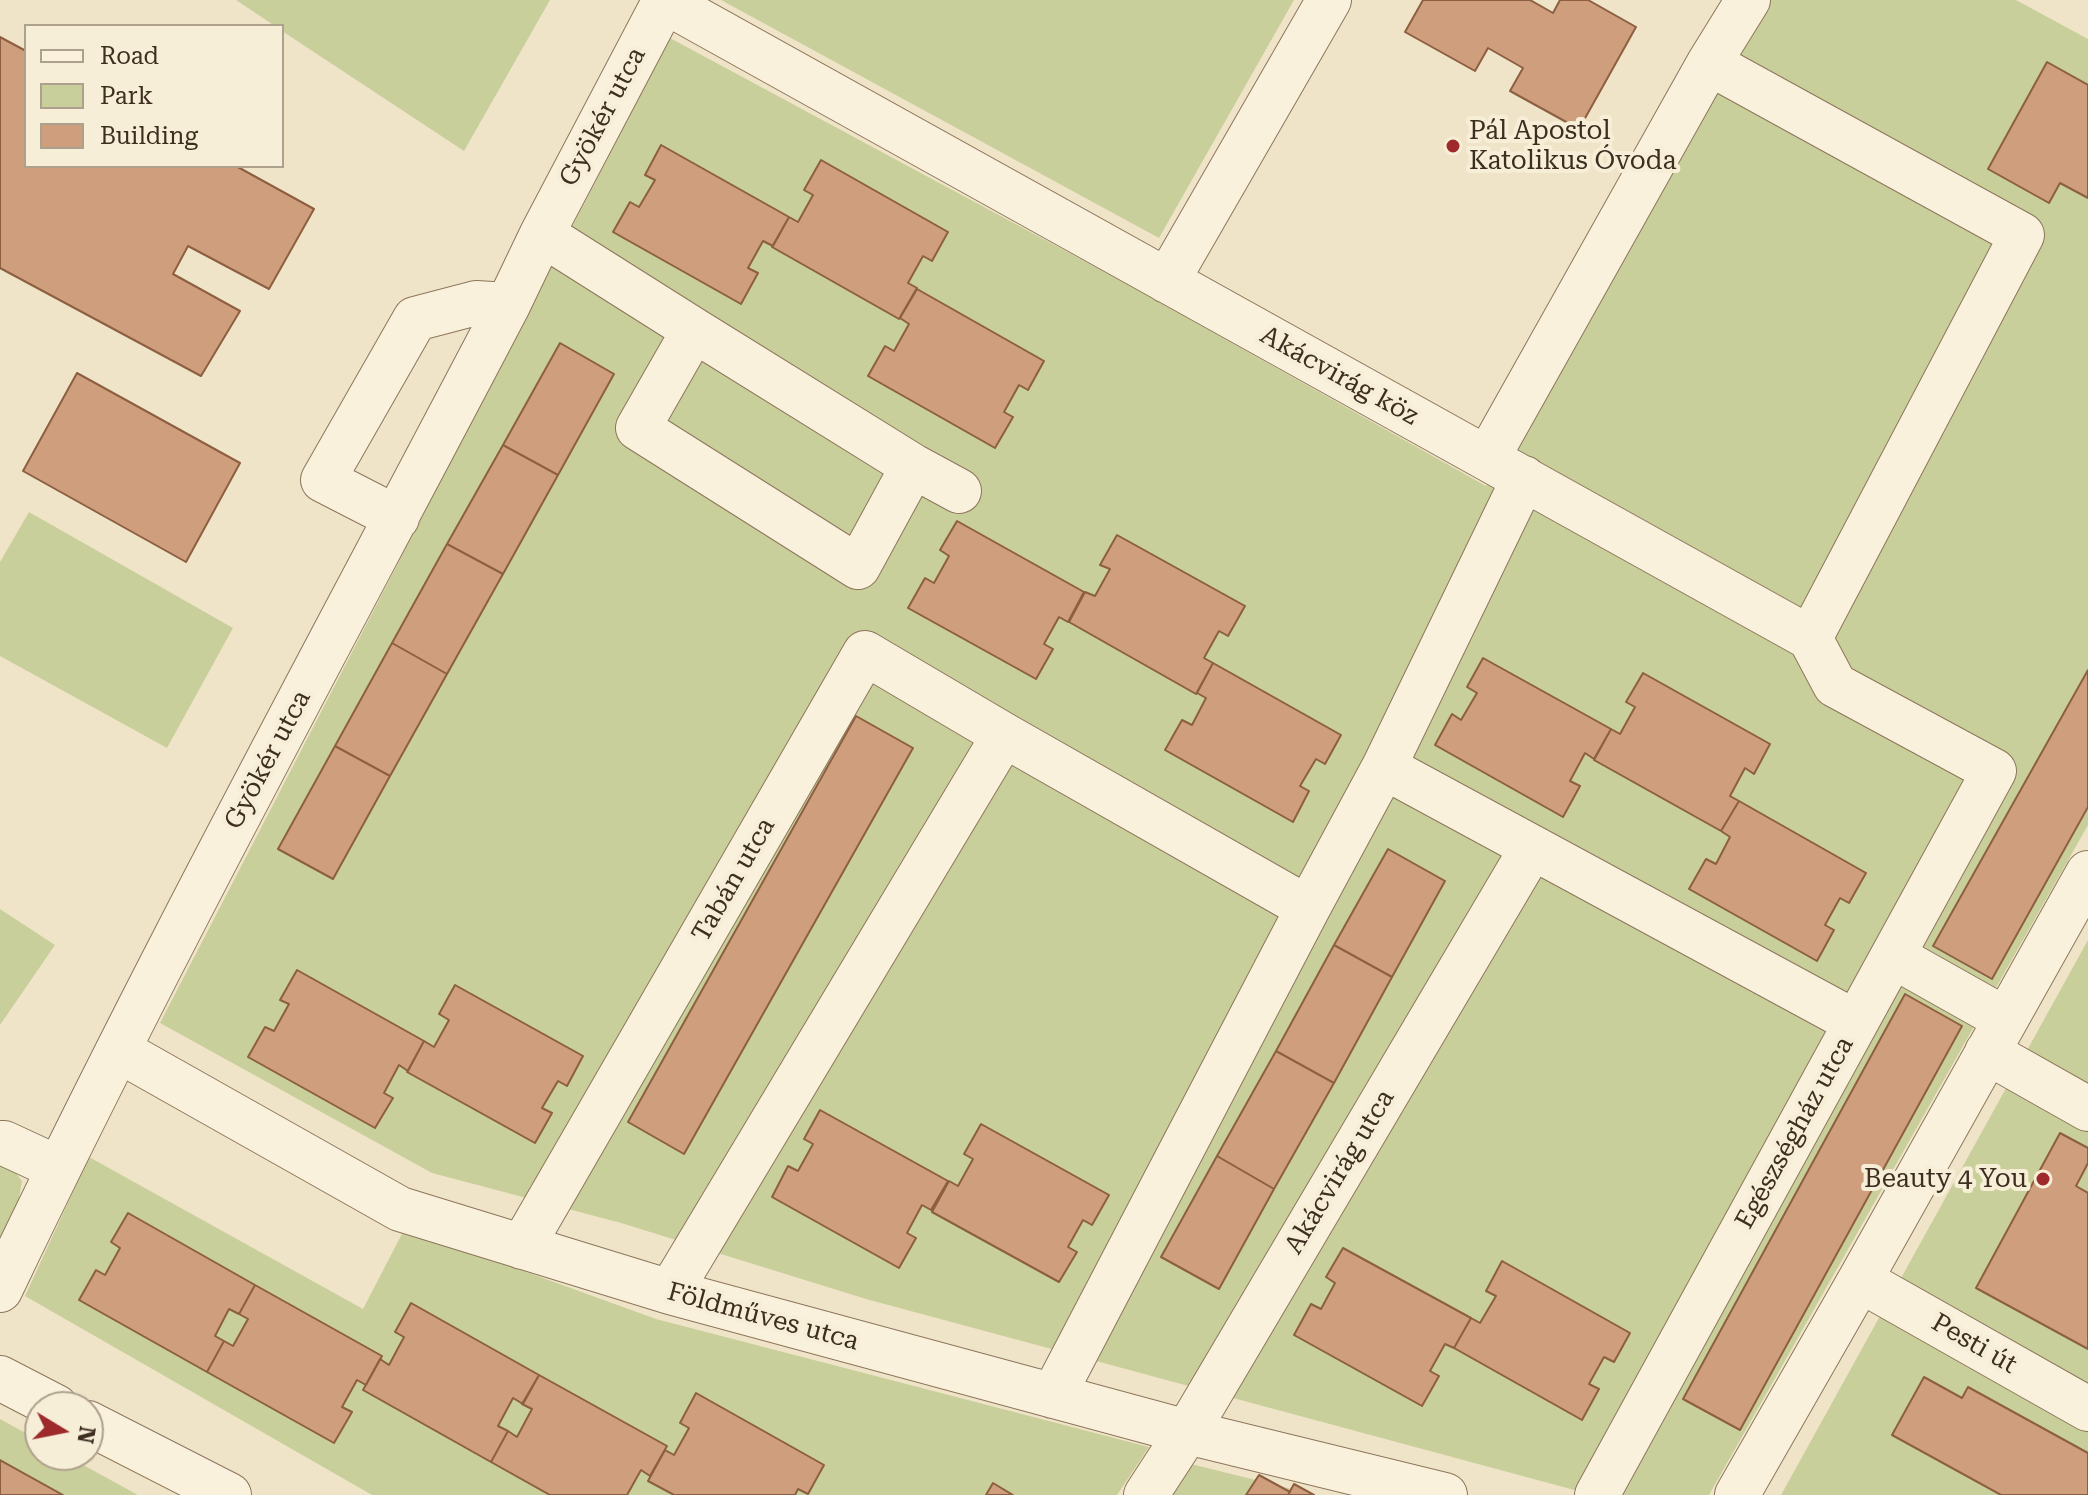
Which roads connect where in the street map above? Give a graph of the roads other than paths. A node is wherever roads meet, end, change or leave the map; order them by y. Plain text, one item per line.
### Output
1 (1329, 0) edge
2 (664, 1) edge
3 (1734, 5) edge
4 (1709, 63) junction
5 (542, 234) junction
6 (1167, 281) junction
7 (508, 305) junction
8 (694, 330) junction
9 (913, 466) junction
10 (1506, 468) junction
11 (959, 491) dead end
12 (397, 518) junction
13 (1810, 638) junction
14 (1004, 735) junction
15 (1384, 767) junction
16 (1532, 848) junction
17 (2088, 873) edge
18 (1308, 908) junction
19 (2076, 921) edge
20 (1893, 956) junction
21 (1855, 1022) junction
22 (1996, 1036) junction
23 (118, 1050) junction
24 (2088, 1109) edge
25 (0, 1143) edge
26 (58, 1168) junction
27 (522, 1247) junction
28 (1860, 1280) junction
29 (0, 1290) edge
30 (670, 1292) junction
31 (0, 1378) edge
32 (25, 1391) edge
33 (1053, 1396) junction
34 (2088, 1409) edge
35 (104, 1431) edge
36 (1187, 1432) junction
37 (229, 1495) edge
38 (1146, 1495) edge
39 (1444, 1495) edge
40 (1597, 1495) edge
41 (1737, 1495) edge

1 - 6 street
2 - 5 street, Gyökér utca
2 - 6 street, Akácvirág köz
3 - 4 street
4 - 10 street
4 - 13 street
5 - 7 street, Gyökér utca
5 - 8 street
6 - 10 street, Akácvirág köz
7 - 12 street, Gyökér utca
7 - 12 street
8 - 9 street
8 - 9 street
9 - 11 street
10 - 13 street, Akácvirág köz
10 - 15 street
12 - 23 street, Gyökér utca
13 - 20 street, Egészségház utca
14 - 18 street, Tabán utca
14 - 27 street, Tabán utca
14 - 30 street
15 - 16 street
15 - 18 street
16 - 21 street
16 - 36 street, Akácvirág utca
17 - 19 street
18 - 33 street
19 - 22 street
20 - 21 street, Egészségház utca
20 - 22 street
21 - 40 street, Egészségház utca
22 - 24 street
22 - 28 street
23 - 26 street, Gyökér utca
23 - 27 street, Földműves utca
25 - 26 street
26 - 29 street, Gyökér utca
27 - 30 street, Földműves utca
28 - 34 street, Pesti út
28 - 41 street
30 - 33 street, Földműves utca
31 - 32 street
33 - 36 street, Földműves utca
35 - 37 street
36 - 38 street, Akácvirág utca
36 - 39 street, Földműves utca

